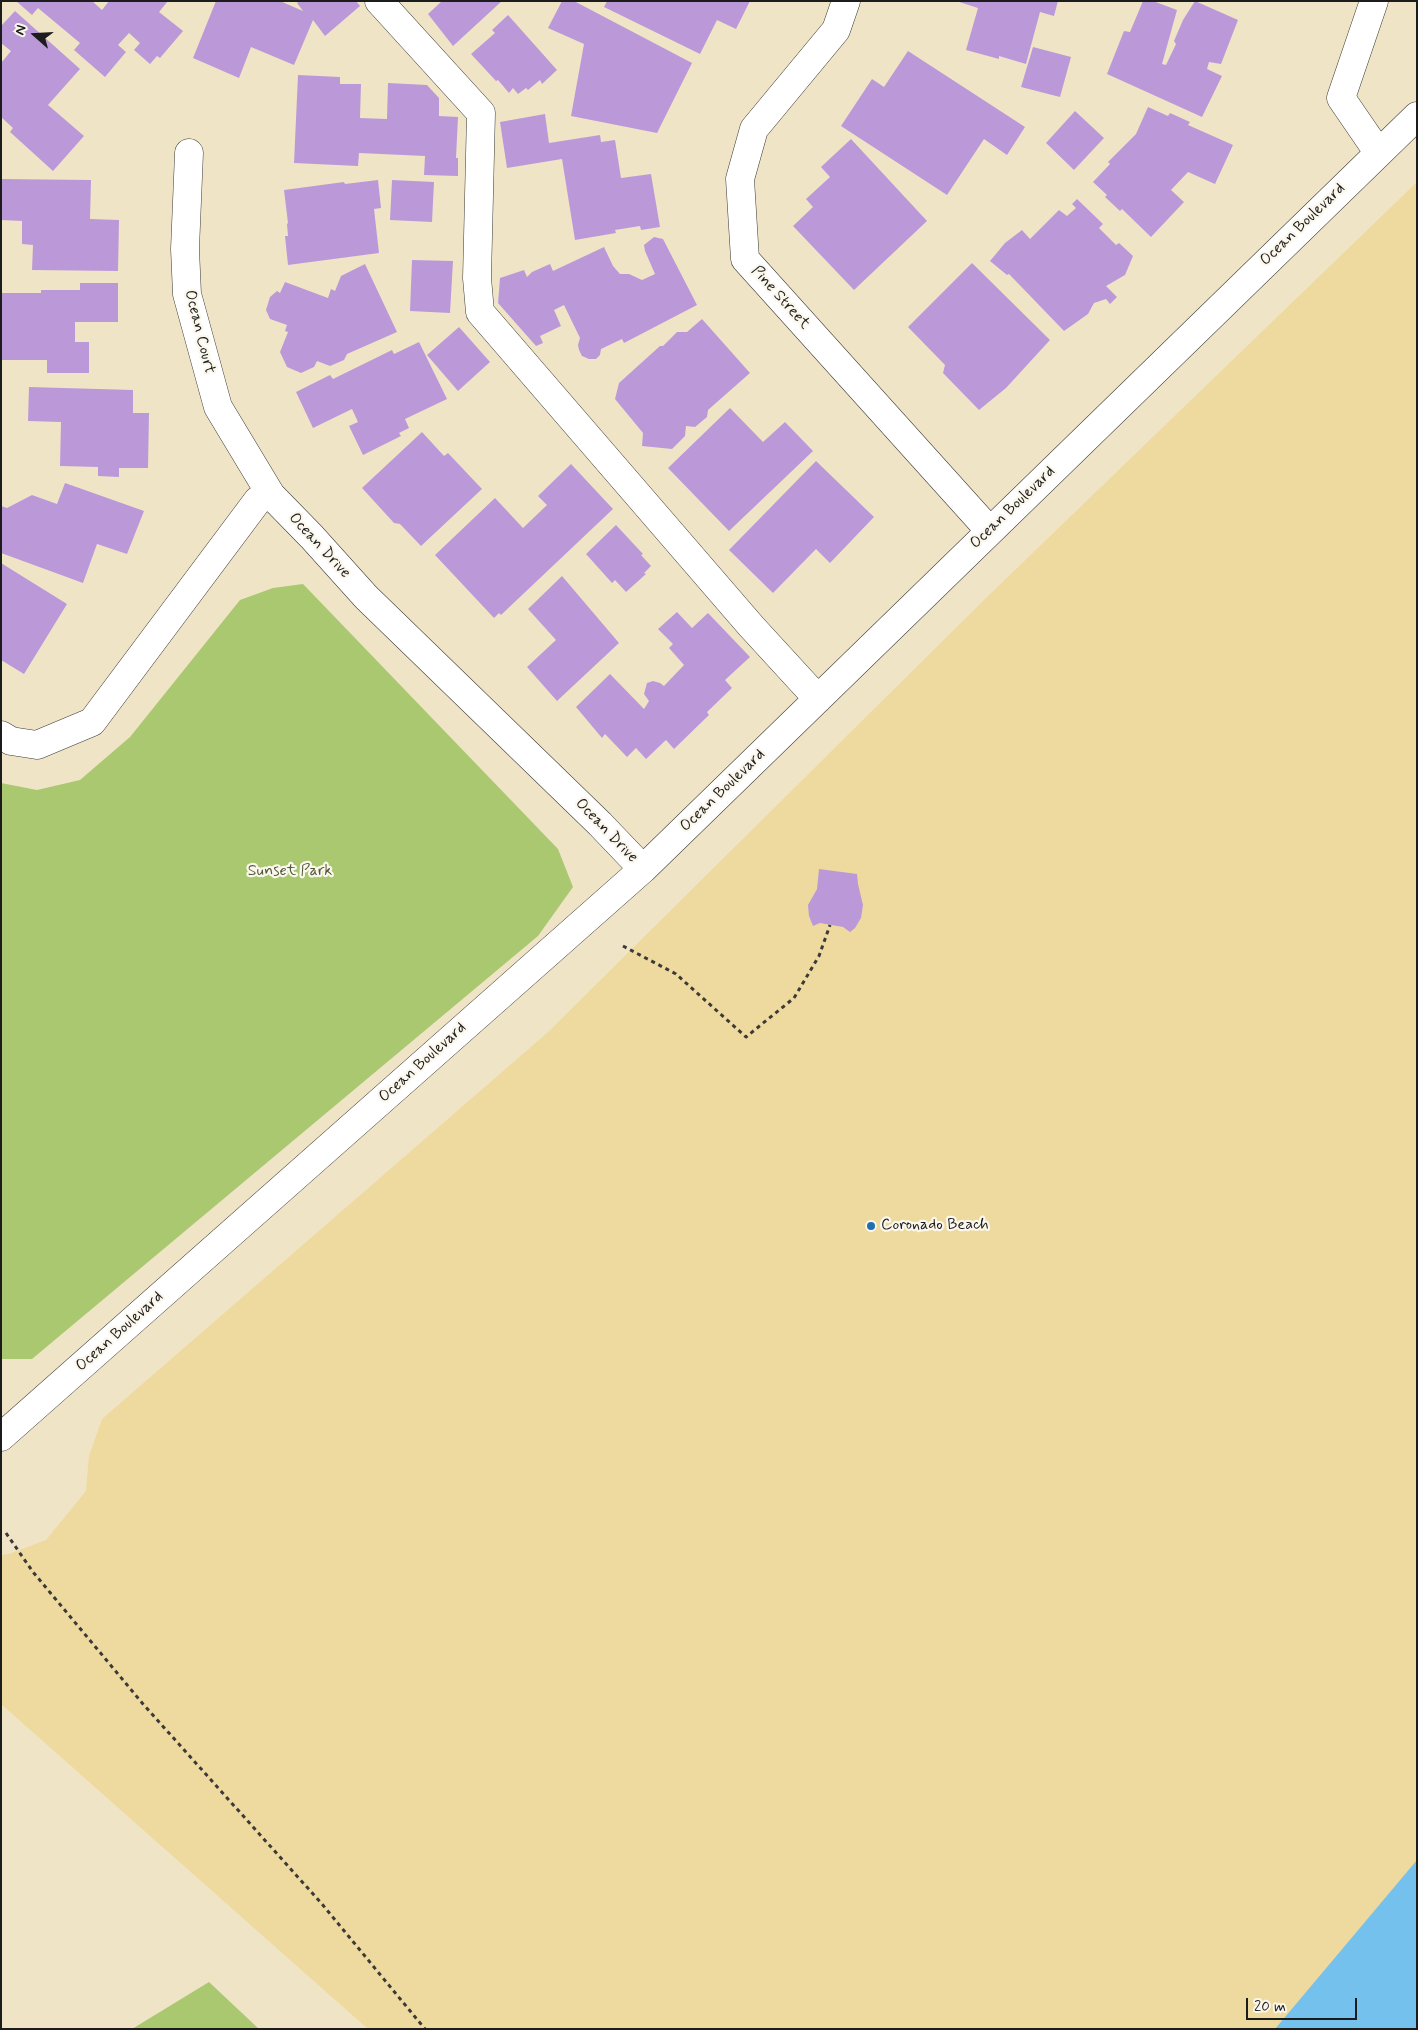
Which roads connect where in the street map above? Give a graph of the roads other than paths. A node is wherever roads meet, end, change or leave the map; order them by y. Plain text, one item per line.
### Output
1 (379, 1) edge
2 (846, 1) edge
3 (1374, 1) edge
4 (1417, 116) edge
5 (189, 152) dead end
6 (1378, 152) junction
7 (271, 495) junction
8 (990, 531) junction
9 (818, 699) junction
10 (1, 735) edge
11 (642, 869) junction
12 (1, 1436) edge

1 - 9 street
2 - 8 street, Pine Street
3 - 6 street
4 - 6 street, Ocean Boulevard
5 - 7 street, Ocean Court
6 - 8 street, Ocean Boulevard
7 - 10 street
7 - 11 street, Ocean Drive
8 - 9 street, Ocean Boulevard
9 - 11 street, Ocean Boulevard
11 - 12 street, Ocean Boulevard

